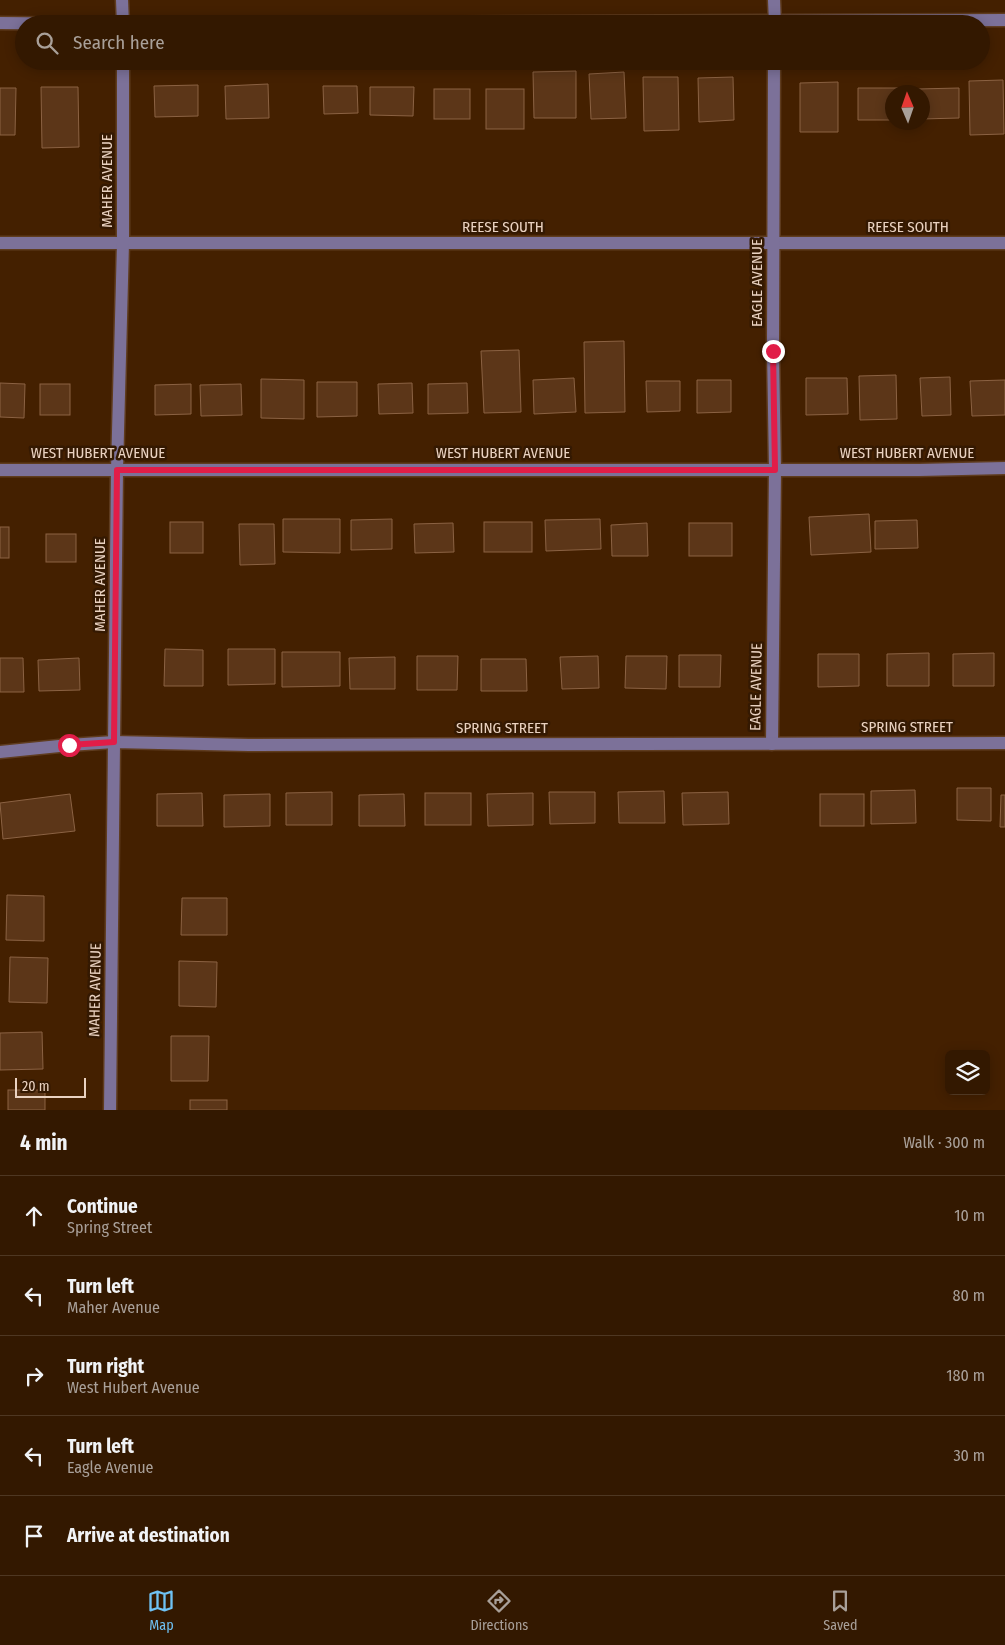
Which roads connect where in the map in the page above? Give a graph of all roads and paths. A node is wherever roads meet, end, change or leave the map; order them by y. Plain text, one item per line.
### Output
1 (122, 0) edge
2 (774, 0) edge
3 (123, 15) edge
4 (775, 15) edge
5 (990, 20) edge
6 (1005, 20) edge
7 (0, 23) edge
8 (15, 23) edge
9 (123, 70) edge
10 (774, 70) edge
11 (0, 243) edge
12 (123, 243) junction
13 (773, 243) junction
14 (1005, 243) edge
15 (1005, 468) edge
16 (0, 470) edge
17 (117, 470) junction
18 (775, 470) junction
19 (114, 742) junction
20 (1005, 743) edge
21 (772, 744) junction
22 (0, 752) edge
23 (110, 1110) edge

1 - 3 street
2 - 4 street
5 - 6 street
7 - 8 street
9 - 12 street, MAHER AVENUE
10 - 13 street, EAGLE AVENUE
11 - 12 street, REESE SOUTH
12 - 13 street, REESE SOUTH
12 - 17 street, MAHER AVENUE
13 - 14 street, REESE SOUTH
13 - 18 street, EAGLE AVENUE
15 - 18 street, WEST HUBERT AVENUE
16 - 17 street, WEST HUBERT AVENUE
17 - 18 street, WEST HUBERT AVENUE
17 - 19 street, MAHER AVENUE
18 - 21 street, EAGLE AVENUE
19 - 21 street, SPRING STREET
19 - 22 street, SPRING STREET
19 - 23 street, MAHER AVENUE
20 - 21 street, SPRING STREET

